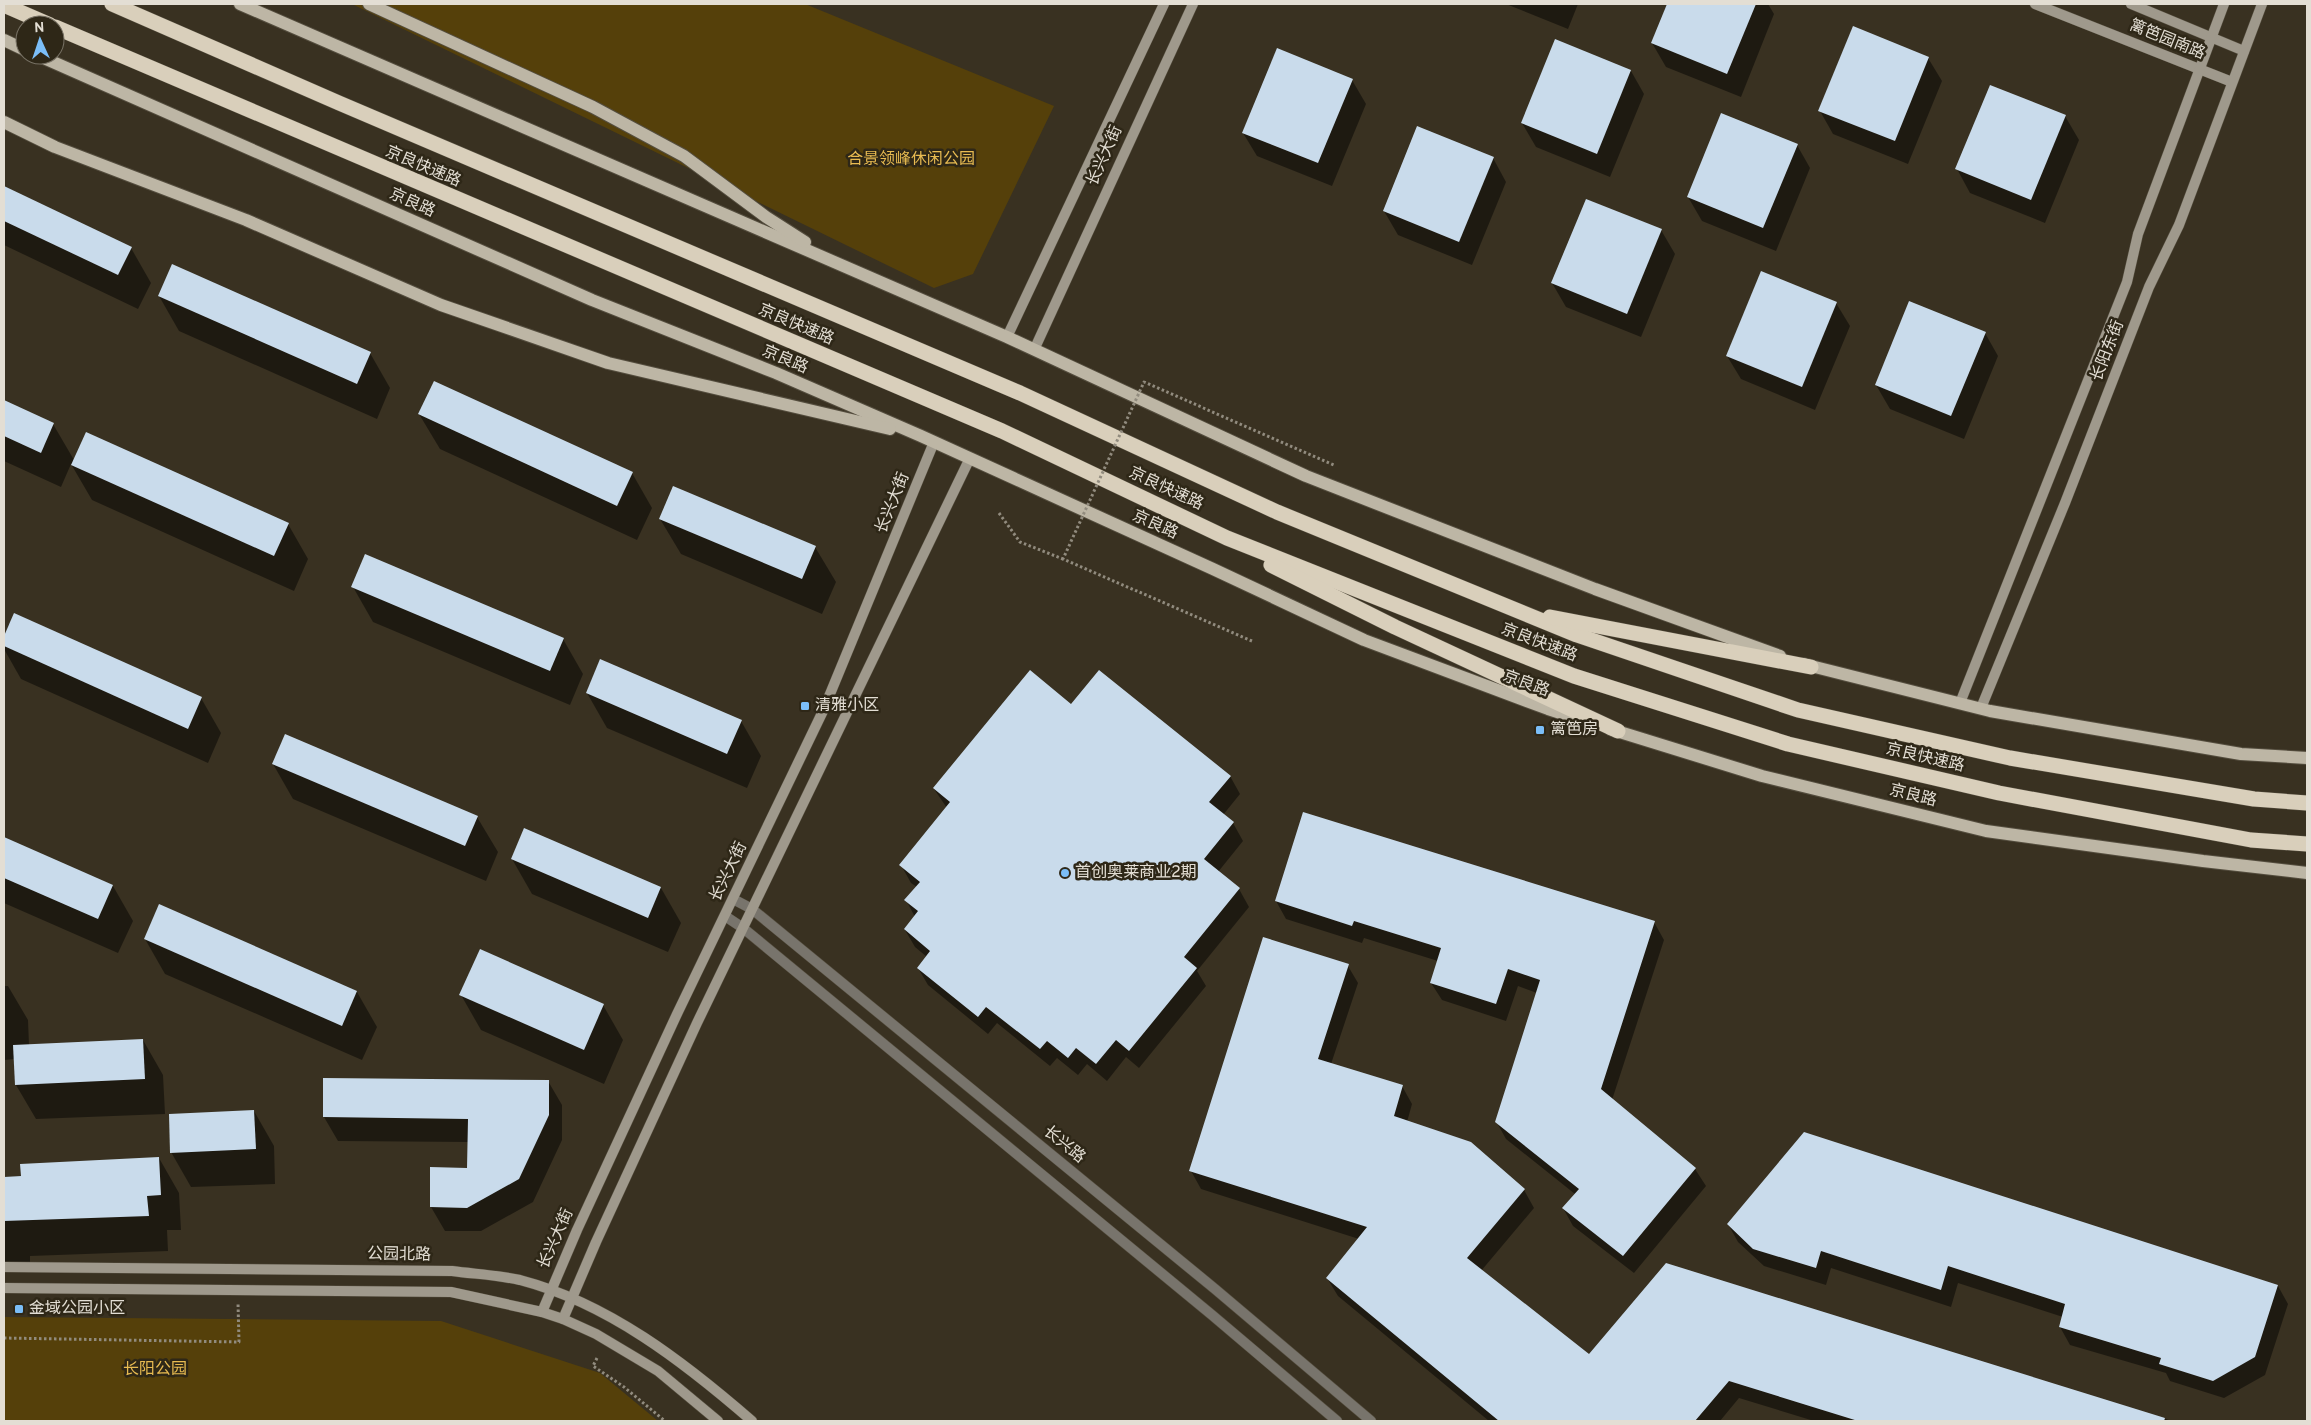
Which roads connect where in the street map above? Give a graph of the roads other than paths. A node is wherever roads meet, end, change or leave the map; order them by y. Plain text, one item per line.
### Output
1 (112, 4) edge
2 (240, 4) edge
3 (369, 4) edge
4 (1164, 4) edge
5 (1193, 4) edge
6 (2035, 4) edge
7 (2131, 4) edge
8 (2224, 4) edge
9 (2262, 4) edge
10 (4, 5) edge
11 (27, 15) edge
12 (65, 31) edge
13 (2211, 38) junction
14 (2244, 51) junction
15 (60, 65) edge
16 (2200, 69) junction
17 (2232, 82) junction
18 (4, 122) edge
19 (836, 263) junction
20 (1007, 337) junction
21 (1034, 350) junction
22 (921, 436) junction
23 (934, 442) junction
24 (970, 458) junction
25 (1227, 538) junction
26 (1519, 611) junction
27 (1811, 667) junction
28 (1960, 703) junction
29 (1981, 708) junction
30 (1618, 731) junction
31 (2307, 758) edge
32 (2307, 803) edge
33 (2307, 844) edge
34 (2307, 872) edge
35 (733, 899) junction
36 (752, 909) junction
37 (725, 916) junction
38 (743, 928) junction
39 (4, 1267) edge
40 (4, 1288) edge
41 (549, 1291) junction
42 (572, 1299) junction
43 (542, 1312) junction
44 (563, 1319) junction
45 (718, 1421) edge
46 (752, 1421) edge
47 (1337, 1421) edge
48 (1371, 1421) edge

1 - 26 highway, 京良快速路
2 - 19 main road
3 - 19 main road
4 - 20 street, 长兴大街
5 - 21 street, 长兴大街
6 - 16 street, 篱笆园南路
7 - 13 street, 篱笆园南路
8 - 13 street, 长阳东街
9 - 14 street, 长阳东街
10 - 11 highway
12 - 25 highway, 京良快速路
13 - 14 street, 篱笆园南路
13 - 16 street, 长阳东街
14 - 17 street, 长阳东街
15 - 22 main road, 京良路
16 - 17 street, 篱笆园南路
16 - 28 street, 长阳东街
17 - 29 street, 长阳东街
18 - 22 main road
19 - 20 main road
20 - 21 main road
21 - 27 main road
22 - 23 main road, 京良路
23 - 24 main road, 京良路
23 - 35 street, 长兴大街
24 - 30 main road, 京良路
24 - 36 street
25 - 30 highway
25 - 33 highway, 京良快速路
26 - 27 highway
26 - 32 highway, 京良快速路
27 - 28 main road
28 - 29 main road
29 - 31 main road
30 - 34 main road, 京良路
35 - 36 street, 长兴路
35 - 37 street, 长兴大街
36 - 38 street
36 - 48 street, 长兴路
37 - 38 street
37 - 41 street, 长兴大街
38 - 42 street
38 - 47 street
39 - 41 street, 公园北路
40 - 43 street
41 - 42 street, 公园北路
41 - 43 street, 长兴大街
42 - 44 street
42 - 46 street, 公园北路
43 - 44 street
44 - 45 street

